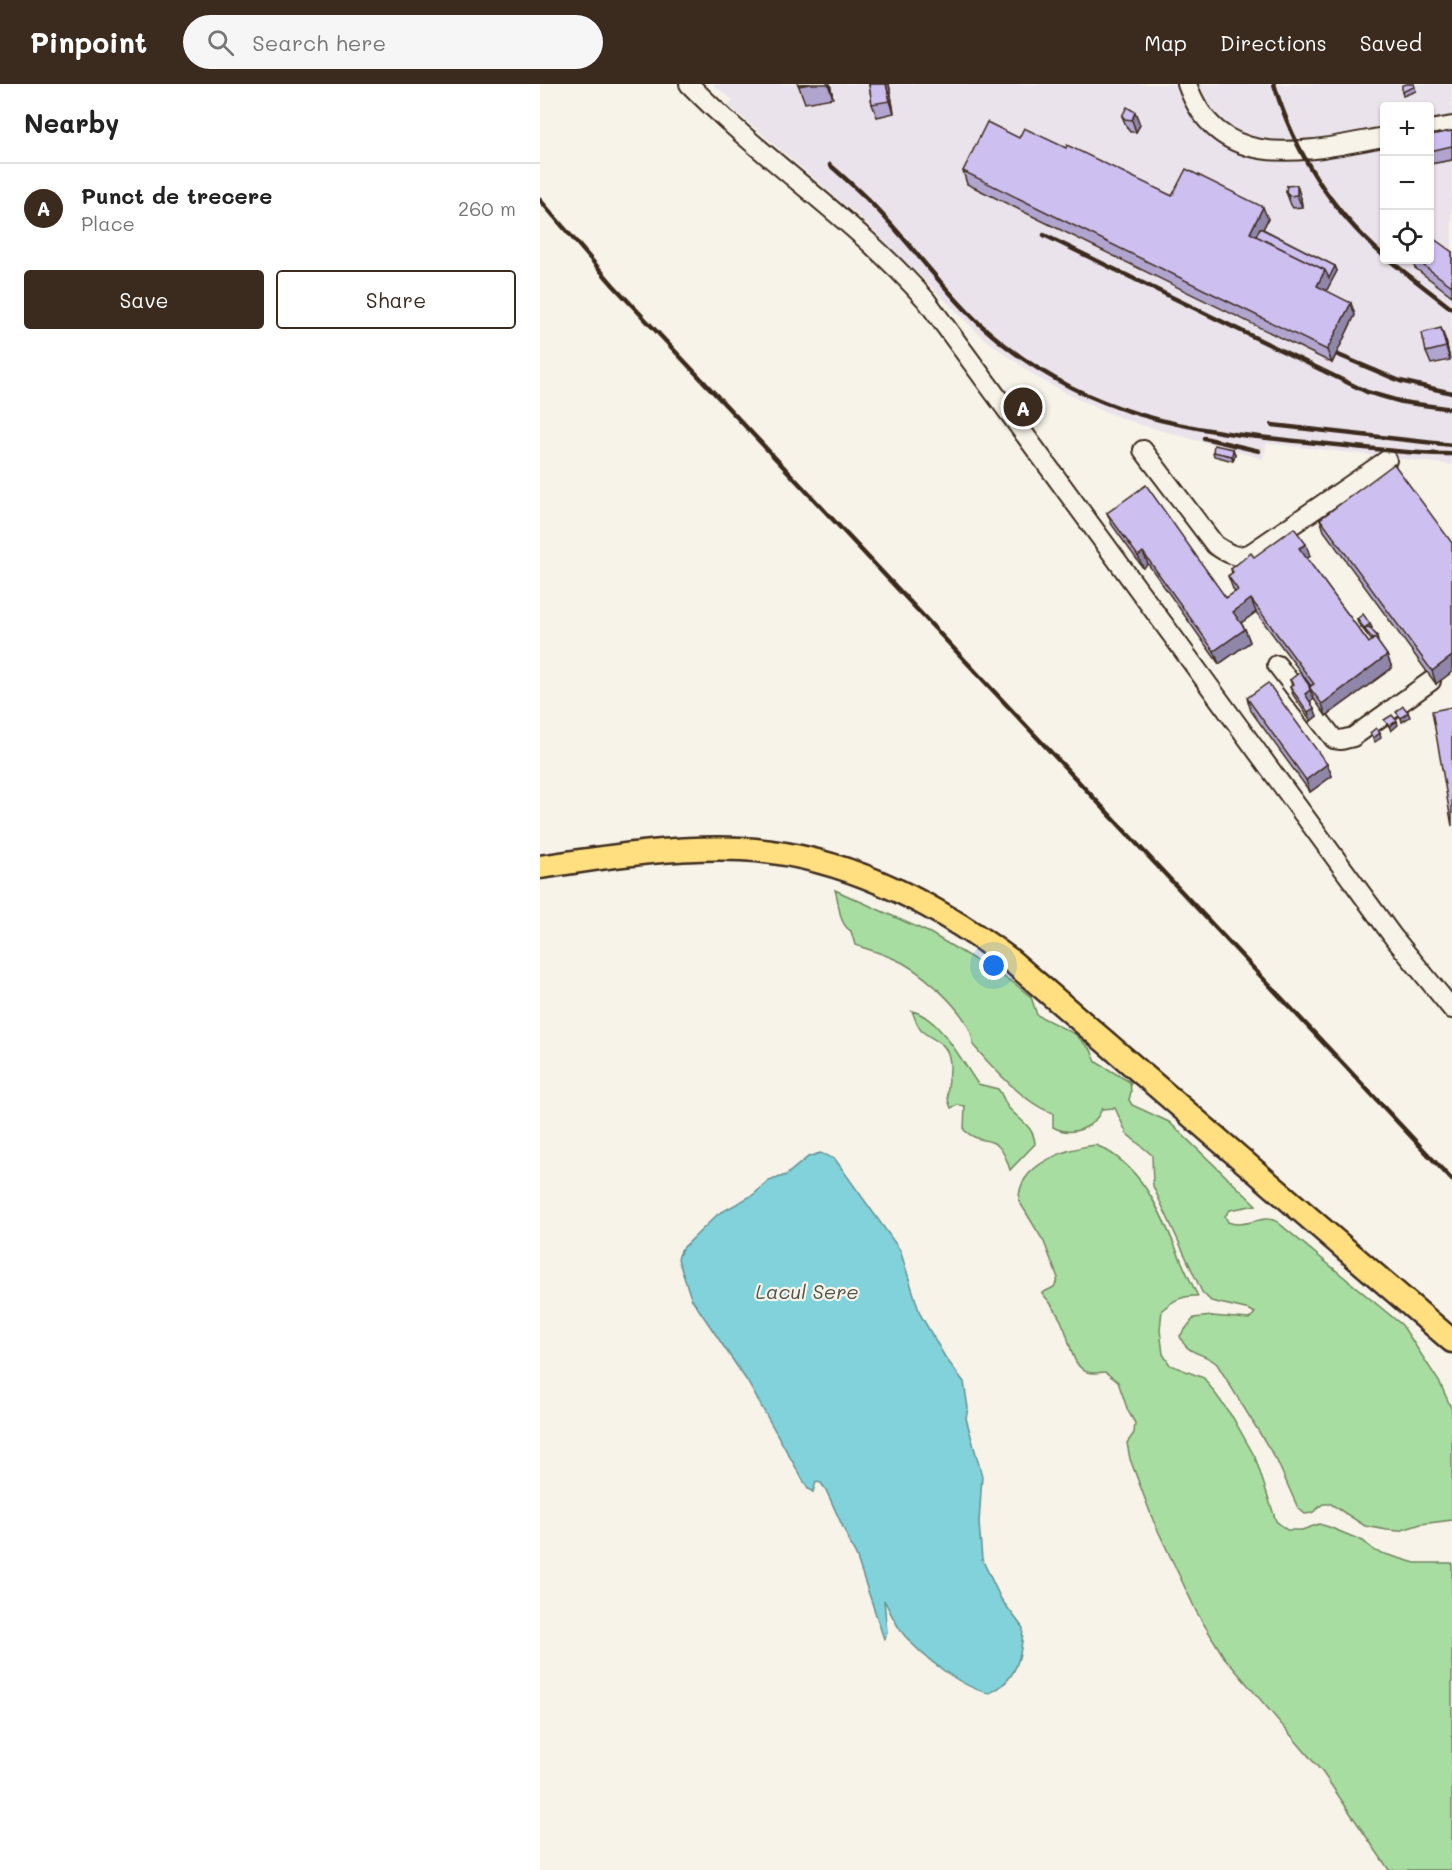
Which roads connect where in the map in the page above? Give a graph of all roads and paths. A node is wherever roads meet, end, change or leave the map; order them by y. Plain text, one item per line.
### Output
1 (689, 84) edge
2 (1187, 84) edge
3 (1452, 126) edge
4 (1434, 129) edge
5 (1380, 138) edge
6 (1143, 450) dead end
7 (1387, 460) dead end
8 (1277, 666) dead end
9 (1431, 681) edge
10 (540, 867) edge
11 (1452, 1009) edge
12 (1452, 1341) edge

1 - 11 street
2 - 5 street
3 - 4 street
6 - 7 street
8 - 9 street
10 - 12 main road

